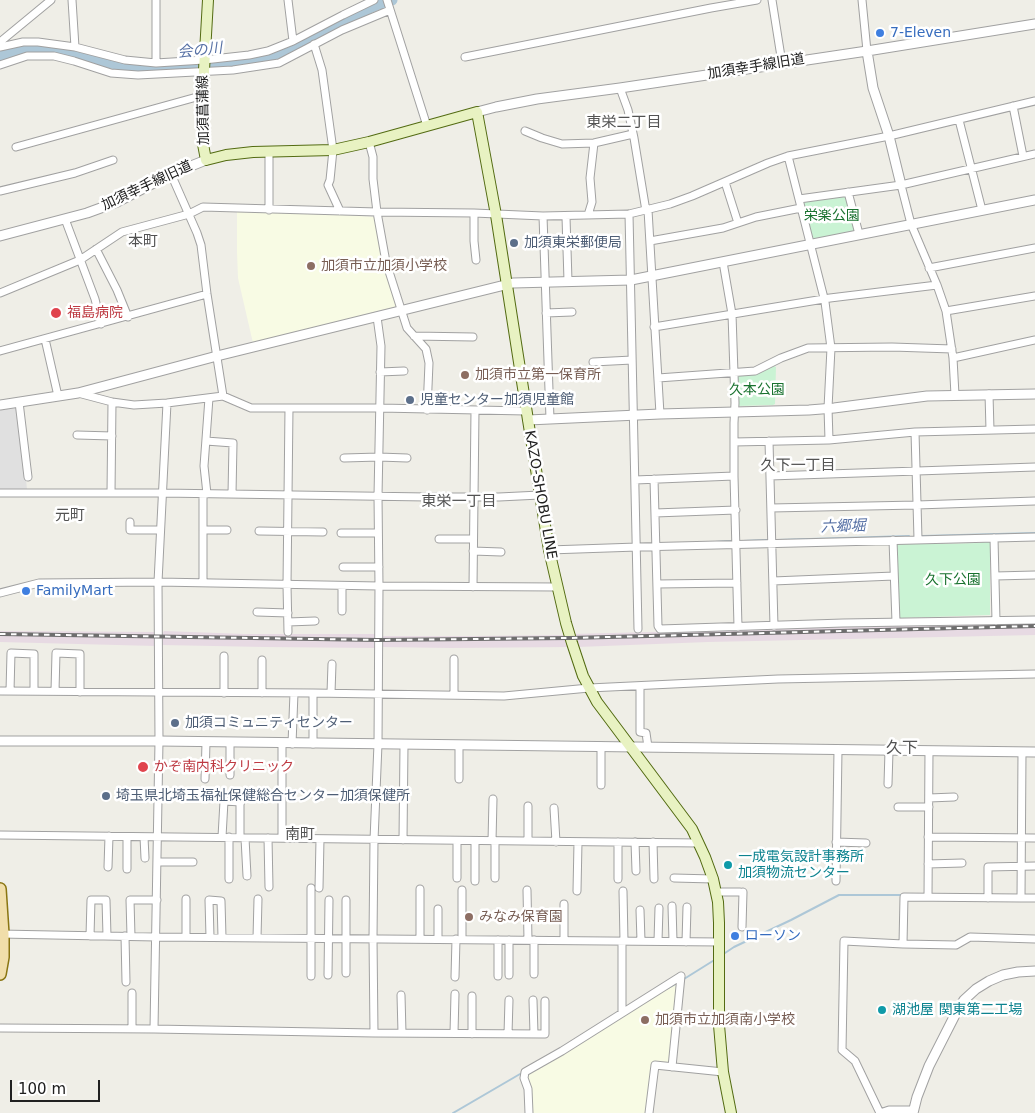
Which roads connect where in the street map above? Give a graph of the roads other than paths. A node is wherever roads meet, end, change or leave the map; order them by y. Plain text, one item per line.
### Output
1 (51, 0) edge
2 (72, 0) edge
3 (156, 0) edge
4 (208, 0) edge
5 (288, 0) edge
6 (374, 0) edge
7 (757, 0) edge
8 (772, 0) edge
9 (862, 0) edge
10 (388, 5) edge
11 (1035, 24) edge
12 (293, 41) junction
13 (0, 42) edge
14 (314, 44) junction
15 (0, 47) edge
16 (75, 48) junction
17 (867, 51) junction
18 (465, 57) dead end
19 (156, 63) junction
20 (782, 63) junction
21 (0, 65) edge
22 (204, 66) junction
23 (620, 88) junction
24 (204, 95) junction
25 (1035, 101) edge
26 (1013, 106) junction
27 (477, 112) junction
28 (960, 120) junction
29 (427, 126) junction
30 (525, 131) dead end
31 (633, 134) junction
32 (889, 136) junction
33 (370, 142) junction
34 (594, 143) junction
35 (16, 147) dead end
36 (333, 150) junction
37 (269, 151) junction
38 (1035, 154) edge
39 (788, 156) junction
40 (1023, 156) junction
41 (113, 160) dead end
42 (206, 160) junction
43 (971, 168) junction
44 (171, 174) junction
45 (725, 182) junction
46 (900, 185) junction
47 (0, 191) edge
48 (848, 192) junction
49 (799, 199) junction
50 (1035, 200) edge
51 (801, 208) junction
52 (269, 210) junction
53 (982, 210) junction
54 (647, 211) junction
55 (340, 212) junction
56 (377, 212) junction
57 (474, 213) junction
58 (189, 214) junction
59 (629, 214) junction
60 (496, 215) junction
61 (588, 215) junction
62 (543, 216) junction
63 (566, 216) junction
64 (65, 219) junction
65 (738, 223) junction
66 (911, 224) junction
67 (859, 234) junction
68 (0, 236) edge
69 (650, 242) junction
70 (810, 244) junction
71 (1035, 248) edge
72 (96, 249) junction
73 (80, 260) junction
74 (476, 260) dead end
75 (723, 262) junction
76 (929, 268) junction
77 (652, 276) junction
78 (631, 280) junction
79 (545, 282) junction
80 (568, 282) junction
81 (507, 284) junction
82 (937, 285) junction
83 (0, 293) edge
84 (207, 294) junction
85 (1035, 296) edge
86 (824, 299) junction
87 (400, 311) junction
88 (946, 311) junction
89 (572, 312) dead end
90 (546, 313) junction
91 (732, 314) junction
92 (128, 317) junction
93 (377, 317) junction
94 (101, 324) junction
95 (654, 327) junction
96 (414, 336) junction
97 (473, 337) dead end
98 (44, 339) junction
99 (1035, 340) edge
100 (831, 348) junction
101 (952, 349) junction
102 (0, 351) edge
103 (217, 356) junction
104 (953, 358) junction
105 (632, 360) junction
106 (592, 362) dead end
107 (404, 371) dead end
108 (380, 372) junction
109 (734, 373) junction
110 (658, 378) junction
111 (78, 393) junction
112 (989, 394) junction
113 (1035, 394) edge
114 (955, 395) junction
115 (58, 396) junction
116 (223, 396) junction
117 (209, 398) junction
118 (19, 402) junction
119 (112, 402) junction
120 (167, 403) junction
121 (0, 405) edge
122 (289, 408) junction
123 (380, 408) junction
124 (828, 408) junction
125 (427, 410) junction
126 (476, 410) junction
127 (734, 412) junction
128 (660, 414) junction
129 (527, 415) junction
130 (634, 415) junction
131 (550, 419) junction
132 (1035, 429) edge
133 (990, 430) junction
134 (915, 432) junction
135 (77, 435) dead end
136 (112, 436) junction
137 (829, 440) junction
138 (206, 441) junction
139 (770, 441) junction
140 (734, 442) junction
141 (379, 457) junction
142 (344, 458) dead end
143 (407, 458) dead end
144 (1035, 467) edge
145 (916, 470) junction
146 (734, 476) junction
147 (770, 476) junction
148 (28, 477) dead end
149 (654, 479) junction
150 (635, 480) junction
151 (0, 493) edge
152 (111, 493) junction
153 (162, 493) junction
154 (205, 494) junction
155 (232, 494) junction
156 (288, 495) junction
157 (540, 495) junction
158 (378, 496) junction
159 (474, 497) junction
160 (1035, 501) edge
161 (917, 505) junction
162 (771, 508) junction
163 (736, 510) junction
164 (655, 513) junction
165 (130, 522) dead end
166 (160, 530) junction
167 (203, 530) junction
168 (228, 530) dead end
169 (259, 531) dead end
170 (288, 532) junction
171 (323, 532) dead end
172 (341, 533) dead end
173 (378, 533) junction
174 (1035, 537) edge
175 (994, 538) junction
176 (439, 539) dead end
177 (473, 539) junction
178 (918, 539) junction
179 (893, 540) junction
180 (772, 543) junction
181 (736, 544) junction
182 (637, 546) junction
183 (656, 546) junction
184 (549, 550) junction
185 (473, 551) junction
186 (500, 552) dead end
187 (343, 567) dead end
188 (379, 568) junction
189 (1035, 575) edge
190 (894, 576) junction
191 (995, 576) junction
192 (773, 581) junction
193 (158, 582) junction
194 (203, 583) junction
195 (737, 583) junction
196 (657, 584) junction
197 (288, 585) junction
198 (342, 586) junction
199 (379, 586) junction
200 (473, 587) junction
201 (558, 588) junction
202 (0, 592) edge
203 (342, 611) dead end
204 (257, 612) dead end
205 (288, 613) junction
206 (1035, 620) edge
207 (315, 621) dead end
208 (996, 621) junction
209 (288, 622) junction
210 (896, 622) junction
211 (738, 626) junction
212 (774, 626) junction
213 (638, 629) dead end
214 (288, 632) dead end
215 (224, 656) dead end
216 (454, 659) dead end
217 (262, 660) dead end
218 (332, 664) dead end
219 (1035, 674) edge
220 (640, 686) junction
221 (589, 688) junction
222 (0, 691) edge
223 (10, 691) junction
224 (34, 691) junction
225 (56, 691) junction
226 (80, 692) junction
227 (159, 692) junction
228 (294, 692) junction
229 (224, 693) junction
230 (262, 693) junction
231 (313, 693) junction
232 (332, 693) junction
233 (378, 694) junction
234 (454, 696) junction
235 (0, 741) edge
236 (159, 741) junction
237 (206, 742) junction
238 (230, 743) junction
239 (282, 744) junction
240 (292, 744) junction
241 (313, 744) junction
242 (378, 744) junction
243 (404, 745) junction
244 (459, 745) junction
245 (601, 746) junction
246 (630, 747) junction
247 (648, 747) junction
248 (838, 750) junction
249 (889, 750) junction
250 (929, 751) junction
251 (1022, 752) junction
252 (1035, 752) edge
253 (230, 775) dead end
254 (205, 779) dead end
255 (459, 779) dead end
256 (888, 784) dead end
257 (601, 785) dead end
258 (240, 792) dead end
259 (954, 797) dead end
260 (929, 798) junction
261 (493, 799) dead end
262 (241, 802) junction
263 (528, 806) dead end
264 (929, 806) junction
265 (898, 807) dead end
266 (554, 808) dead end
267 (0, 835) edge
268 (109, 836) junction
269 (127, 836) junction
270 (144, 837) junction
271 (158, 837) junction
272 (226, 837) junction
273 (928, 837) junction
274 (1021, 837) junction
275 (242, 838) junction
276 (268, 838) junction
277 (282, 838) junction
278 (1035, 838) edge
279 (320, 839) junction
280 (374, 840) junction
281 (403, 840) junction
282 (457, 841) junction
283 (475, 841) junction
284 (494, 841) junction
285 (528, 841) junction
286 (556, 842) junction
287 (578, 842) junction
288 (618, 842) junction
289 (635, 842) junction
290 (653, 842) junction
291 (836, 842) junction
292 (699, 843) junction
293 (866, 843) dead end
294 (145, 858) dead end
295 (158, 862) junction
296 (194, 862) dead end
297 (962, 863) dead end
298 (928, 864) junction
299 (1021, 866) junction
300 (1035, 866) edge
301 (108, 867) dead end
302 (127, 869) dead end
303 (636, 871) dead end
304 (247, 876) dead end
305 (457, 878) dead end
306 (495, 878) dead end
307 (674, 878) dead end
308 (229, 879) dead end
309 (618, 879) dead end
310 (654, 879) dead end
311 (713, 879) junction
312 (475, 881) dead end
313 (836, 881) dead end
314 (269, 887) dead end
315 (310, 888) dead end
316 (319, 888) dead end
317 (0, 889) edge
318 (420, 889) dead end
319 (462, 890) dead end
320 (527, 890) dead end
321 (577, 890) dead end
322 (623, 891) dead end
323 (716, 892) junction
324 (928, 897) junction
325 (988, 898) junction
326 (1021, 898) junction
327 (1035, 898) edge
328 (186, 899) dead end
329 (258, 899) dead end
330 (157, 900) junction
331 (329, 900) dead end
332 (346, 900) dead end
333 (564, 904) dead end
334 (672, 906) dead end
335 (687, 907) dead end
336 (659, 908) dead end
337 (438, 909) dead end
338 (640, 910) dead end
339 (742, 927) dead end
340 (2, 934) edge
341 (90, 936) junction
342 (107, 936) junction
343 (128, 936) junction
344 (156, 937) junction
345 (186, 937) junction
346 (210, 937) junction
347 (222, 937) junction
348 (257, 938) junction
349 (311, 938) junction
350 (328, 938) junction
351 (346, 938) junction
352 (373, 938) junction
353 (420, 939) junction
354 (438, 939) junction
355 (459, 939) junction
356 (1035, 939) edge
357 (498, 940) junction
358 (509, 940) junction
359 (531, 940) junction
360 (564, 940) junction
361 (623, 941) junction
362 (641, 941) junction
363 (658, 941) junction
364 (673, 942) junction
365 (686, 942) junction
366 (720, 942) junction
367 (903, 944) junction
368 (1035, 971) edge
369 (346, 973) dead end
370 (0, 974) edge
371 (534, 974) dead end
372 (328, 975) dead end
373 (509, 975) dead end
374 (311, 976) dead end
375 (498, 976) dead end
376 (455, 977) dead end
377 (126, 982) dead end
378 (132, 993) dead end
379 (455, 994) dead end
380 (401, 995) dead end
381 (472, 996) dead end
382 (509, 1000) dead end
383 (533, 1000) dead end
384 (545, 1001) dead end
385 (622, 1012) junction
386 (0, 1028) edge
387 (132, 1029) junction
388 (154, 1029) junction
389 (374, 1033) junction
390 (402, 1033) junction
391 (454, 1034) junction
392 (472, 1034) junction
393 (508, 1034) junction
394 (534, 1034) junction
395 (672, 1067) junction
396 (723, 1072) junction
397 (914, 1112) edge
398 (529, 1113) edge
399 (649, 1113) edge
400 (731, 1113) edge
401 (880, 1113) edge

1 - 13 street
2 - 16 street
3 - 19 street
4 - 22 main road, 加須菖蒲線
5 - 12 street
6 - 12 street
7 - 18 street
8 - 20 street
9 - 17 street
10 - 14 street
10 - 29 street
11 - 17 street, 加須幸手線旧道
12 - 22 street
14 - 22 street
14 - 36 street
15 - 16 street
16 - 19 street
17 - 20 street, 加須幸手線旧道
17 - 32 street
19 - 22 street
20 - 23 street, 加須幸手線旧道
21 - 22 street
22 - 24 main road, 加須菖蒲線
23 - 27 street, 加須幸手線旧道
23 - 31 street
24 - 35 street
24 - 42 main road, 加須菖蒲線
25 - 26 street
26 - 28 street
26 - 40 street
27 - 29 main road
27 - 60 main road, KAZO-SHOBU LINE
28 - 32 street
28 - 43 street
29 - 33 main road
30 - 34 street
31 - 34 street
31 - 54 street
32 - 39 street
32 - 46 street
33 - 36 main road
33 - 56 street
34 - 61 street
36 - 37 main road
36 - 55 street
37 - 42 main road
37 - 52 street
38 - 40 street
39 - 45 street
39 - 49 street
40 - 43 street
41 - 47 street
42 - 44 street, 加須幸手線旧道
43 - 46 street
43 - 53 street
44 - 58 street
44 - 64 street, 加須幸手線旧道
45 - 54 street
45 - 65 street
46 - 48 street
46 - 66 street
48 - 49 street
48 - 67 street
49 - 51 street
50 - 53 street
51 - 65 street
51 - 70 street
52 - 55 street
52 - 58 street
53 - 66 street
54 - 59 street
54 - 69 street
55 - 56 street
56 - 57 street
56 - 87 street
57 - 60 street
57 - 74 street
58 - 72 street
58 - 84 street
59 - 61 street
59 - 78 street
60 - 62 street
60 - 81 main road, KAZO-SHOBU LINE
61 - 63 street
62 - 63 street
62 - 79 street
63 - 80 street
64 - 68 street, 加須幸手線旧道
64 - 73 street
65 - 69 street
66 - 67 street
66 - 76 street
67 - 70 street
69 - 77 street
70 - 75 street
70 - 86 street
71 - 76 street
72 - 73 street
72 - 92 street
73 - 83 street
73 - 94 street
75 - 77 street
75 - 91 street
76 - 82 street
77 - 78 street
77 - 95 street
78 - 80 street
78 - 105 street
79 - 80 street
79 - 81 street
79 - 90 street
81 - 87 street
81 - 129 main road, KAZO-SHOBU LINE
82 - 86 street
82 - 88 street
84 - 92 street
84 - 103 street
85 - 88 street
86 - 91 street
86 - 100 street
87 - 93 street
87 - 96 street
88 - 101 street
89 - 90 street
90 - 131 street
91 - 95 street
91 - 109 street
92 - 94 street
93 - 103 street
93 - 108 street
94 - 98 street
95 - 110 street
96 - 97 street
96 - 125 street
98 - 102 street
98 - 115 street
99 - 104 street
100 - 101 street
100 - 109 street
100 - 124 street
101 - 104 street
103 - 111 street
103 - 116 street
104 - 114 street
105 - 106 street
105 - 130 street
107 - 108 street
108 - 123 street
109 - 110 street
109 - 127 street
110 - 128 street
111 - 115 street
111 - 119 street
112 - 113 street
112 - 114 street
112 - 133 street
114 - 124 street
115 - 118 street
116 - 117 street
116 - 122 street
117 - 120 street
117 - 138 street
118 - 121 street
118 - 148 street
119 - 120 street
119 - 136 street
120 - 153 street
122 - 123 street
122 - 156 street
123 - 125 street
123 - 141 street
124 - 127 street
124 - 137 street
125 - 126 street
126 - 129 street
126 - 159 street
127 - 128 street
127 - 140 street
128 - 130 street
129 - 131 street
129 - 157 main road, KAZO-SHOBU LINE
130 - 131 street
130 - 150 street
132 - 133 street
133 - 134 street
134 - 137 street
134 - 145 street
135 - 136 street
136 - 152 street
137 - 139 street
138 - 154 street
138 - 155 street
139 - 140 street
139 - 147 street
140 - 146 street
141 - 142 street
141 - 143 street
141 - 158 street
144 - 145 street
145 - 147 street
145 - 161 street
146 - 149 street
146 - 163 street
147 - 162 street
149 - 150 street
149 - 164 street
150 - 182 street
151 - 152 street
152 - 153 street
153 - 154 street
153 - 166 street
154 - 155 street
154 - 167 street
155 - 156 street
156 - 158 street
156 - 170 street
157 - 159 street
157 - 184 main road, KAZO-SHOBU LINE
158 - 159 street
158 - 173 street
159 - 177 street
160 - 161 street
161 - 162 street
161 - 178 street
162 - 180 street
163 - 164 street
163 - 181 street
164 - 183 street
165 - 166 street
166 - 193 street
167 - 168 street
167 - 194 street
169 - 170 street
170 - 171 street
170 - 197 street
172 - 173 street
173 - 188 street
174 - 175 street
175 - 178 street
175 - 191 street
176 - 177 street
177 - 185 street
178 - 179 street
179 - 180 street
179 - 190 street
180 - 181 street
180 - 192 street
181 - 183 street
181 - 195 street
182 - 183 street
182 - 184 street
182 - 213 street
183 - 196 street
184 - 201 main road, KAZO-SHOBU LINE
185 - 186 street
185 - 200 street
187 - 188 street
188 - 199 street
189 - 191 street
190 - 192 street
190 - 210 street
191 - 208 street
192 - 212 street
193 - 194 street
193 - 202 street
193 - 227 street
194 - 197 street
195 - 196 street
195 - 211 street
196 - 211 street
197 - 198 street
197 - 205 street
198 - 199 street
198 - 203 street
199 - 200 street
199 - 233 street
200 - 201 street
201 - 221 main road, KAZO-SHOBU LINE
204 - 205 street
205 - 209 street
206 - 208 street
207 - 209 street
208 - 210 street
209 - 214 street
210 - 212 street
211 - 212 street
215 - 229 street
216 - 234 street
217 - 230 street
218 - 232 street
219 - 220 street
220 - 221 street
220 - 247 street
221 - 234 street
221 - 246 main road, KAZO-SHOBU LINE
222 - 223 street
223 - 224 street
223 - 224 street
224 - 225 street
225 - 226 street
225 - 226 street
226 - 227 street
227 - 229 street
227 - 236 street
228 - 230 street
228 - 231 street
228 - 240 street
229 - 230 street
231 - 232 street
231 - 241 street
232 - 233 street
233 - 234 street
233 - 242 street
235 - 236 street
236 - 237 street
236 - 271 street
237 - 238 street
237 - 254 street
238 - 239 street
238 - 253 street
239 - 240 street
239 - 277 street
240 - 241 street
241 - 242 street
242 - 243 street
242 - 280 street
243 - 244 street
243 - 281 street
244 - 245 street
244 - 255 street
245 - 246 street
245 - 257 street
246 - 247 street
246 - 292 main road, KAZO-SHOBU LINE
247 - 248 street
248 - 249 street
248 - 291 street
249 - 250 street
249 - 256 street
250 - 251 street
250 - 260 street
251 - 252 street
251 - 274 street
258 - 262 street
259 - 260 street
260 - 264 street
261 - 284 street
262 - 272 street
262 - 275 street
263 - 285 street
264 - 265 street
264 - 273 street
266 - 286 street
267 - 268 street
268 - 269 street
268 - 301 street
269 - 270 street
269 - 302 street
270 - 271 street
270 - 294 street
271 - 272 street
271 - 295 street
272 - 275 street
272 - 308 street
273 - 274 street
273 - 298 street
274 - 278 street
274 - 299 street
275 - 276 street
275 - 304 street
276 - 277 street
276 - 314 street
277 - 279 street
279 - 280 street
279 - 316 street
280 - 281 street
280 - 352 street
281 - 282 street
282 - 283 street
282 - 305 street
283 - 284 street
283 - 312 street
284 - 285 street
284 - 306 street
285 - 286 street
286 - 287 street
287 - 288 street
287 - 321 street
288 - 289 street
288 - 309 street
289 - 290 street
289 - 303 street
290 - 292 street
290 - 310 street
291 - 293 street
291 - 313 street
292 - 311 main road, KAZO-SHOBU LINE
295 - 296 street
295 - 330 street
297 - 298 street
298 - 324 street
299 - 300 street
299 - 325 street
299 - 326 street
307 - 311 street
311 - 323 main road, KAZO-SHOBU LINE
315 - 349 street
317 - 340 main road
318 - 353 street
319 - 355 street
320 - 359 street
322 - 361 street
323 - 339 street
323 - 366 main road, KAZO-SHOBU LINE
324 - 325 street
324 - 367 street
325 - 326 street
326 - 327 street
328 - 345 street
329 - 348 street
330 - 343 street
330 - 344 street
331 - 350 street
332 - 351 street
333 - 360 street
334 - 364 street
335 - 365 street
336 - 363 street
337 - 354 street
338 - 362 street
340 - 341 street
340 - 370 main road
341 - 342 street
341 - 342 street
342 - 343 street
343 - 344 street
343 - 377 street
344 - 345 street
344 - 388 street
345 - 346 street
346 - 347 street
346 - 347 street
347 - 348 street
348 - 349 street
349 - 350 street
349 - 374 street
350 - 351 street
350 - 372 street
351 - 352 street
351 - 369 street
352 - 353 street
352 - 389 street
353 - 354 street
354 - 355 street
355 - 357 street
355 - 376 street
356 - 367 street
357 - 358 street
357 - 375 street
358 - 359 street
358 - 373 street
359 - 360 street
359 - 371 street
360 - 361 street
361 - 362 street
361 - 385 street
362 - 363 street
363 - 364 street
364 - 365 street
365 - 366 street
366 - 396 main road, KAZO-SHOBU LINE
367 - 401 street
368 - 397 street
378 - 387 street
379 - 391 street
380 - 390 street
381 - 392 street
382 - 393 street
383 - 394 street
384 - 394 street
385 - 395 street
385 - 398 street
386 - 387 street
387 - 388 street
388 - 389 street
389 - 390 street
390 - 391 street
391 - 392 street
392 - 393 street
393 - 394 street
395 - 396 street
395 - 399 street
396 - 400 main road, KAZO-SHOBU LINE
397 - 401 street

